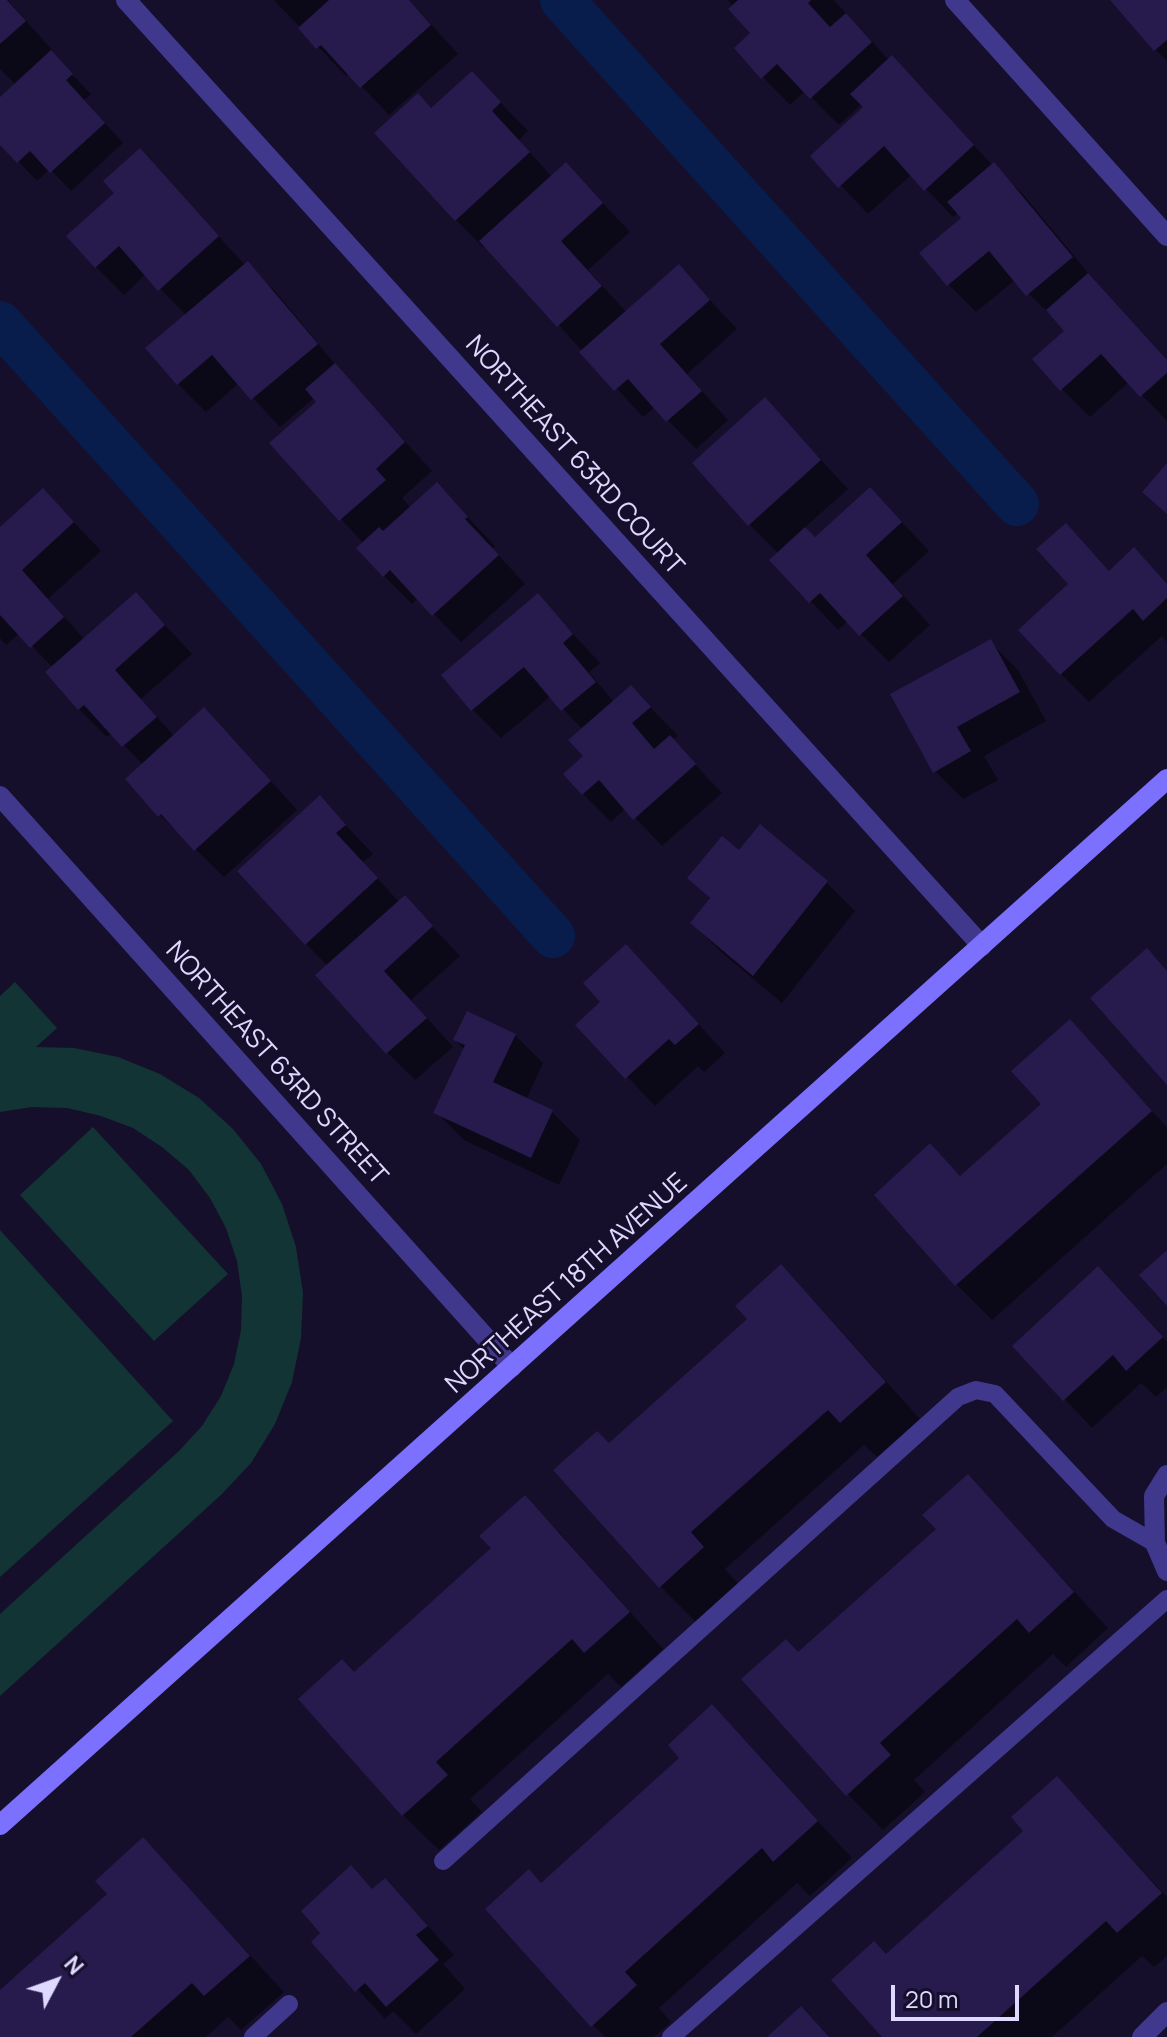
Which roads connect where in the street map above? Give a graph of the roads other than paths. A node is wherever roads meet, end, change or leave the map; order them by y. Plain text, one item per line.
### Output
1 (126, 0) edge
2 (955, 0) edge
3 (1167, 236) edge
4 (1167, 779) edge
5 (0, 796) edge
6 (982, 946) junction
7 (512, 1367) junction
8 (1167, 1475) edge
9 (1155, 1543) junction
10 (1167, 1571) edge
11 (1167, 1599) edge
12 (0, 1825) edge
13 (443, 1861) dead end
14 (289, 2004) dead end
15 (1167, 2012) edge
16 (253, 2037) edge
17 (671, 2037) edge
18 (1142, 2037) edge

1 - 6 street, NORTHEAST 63RD COURT
2 - 3 street
4 - 6 street, NORTHEAST 18TH AVENUE
5 - 7 street, NORTHEAST 63RD STREET
6 - 7 street, NORTHEAST 18TH AVENUE
7 - 12 street, NORTHEAST 18TH AVENUE
8 - 9 street
9 - 10 street
9 - 13 lane
11 - 17 lane
14 - 16 lane
15 - 18 street

